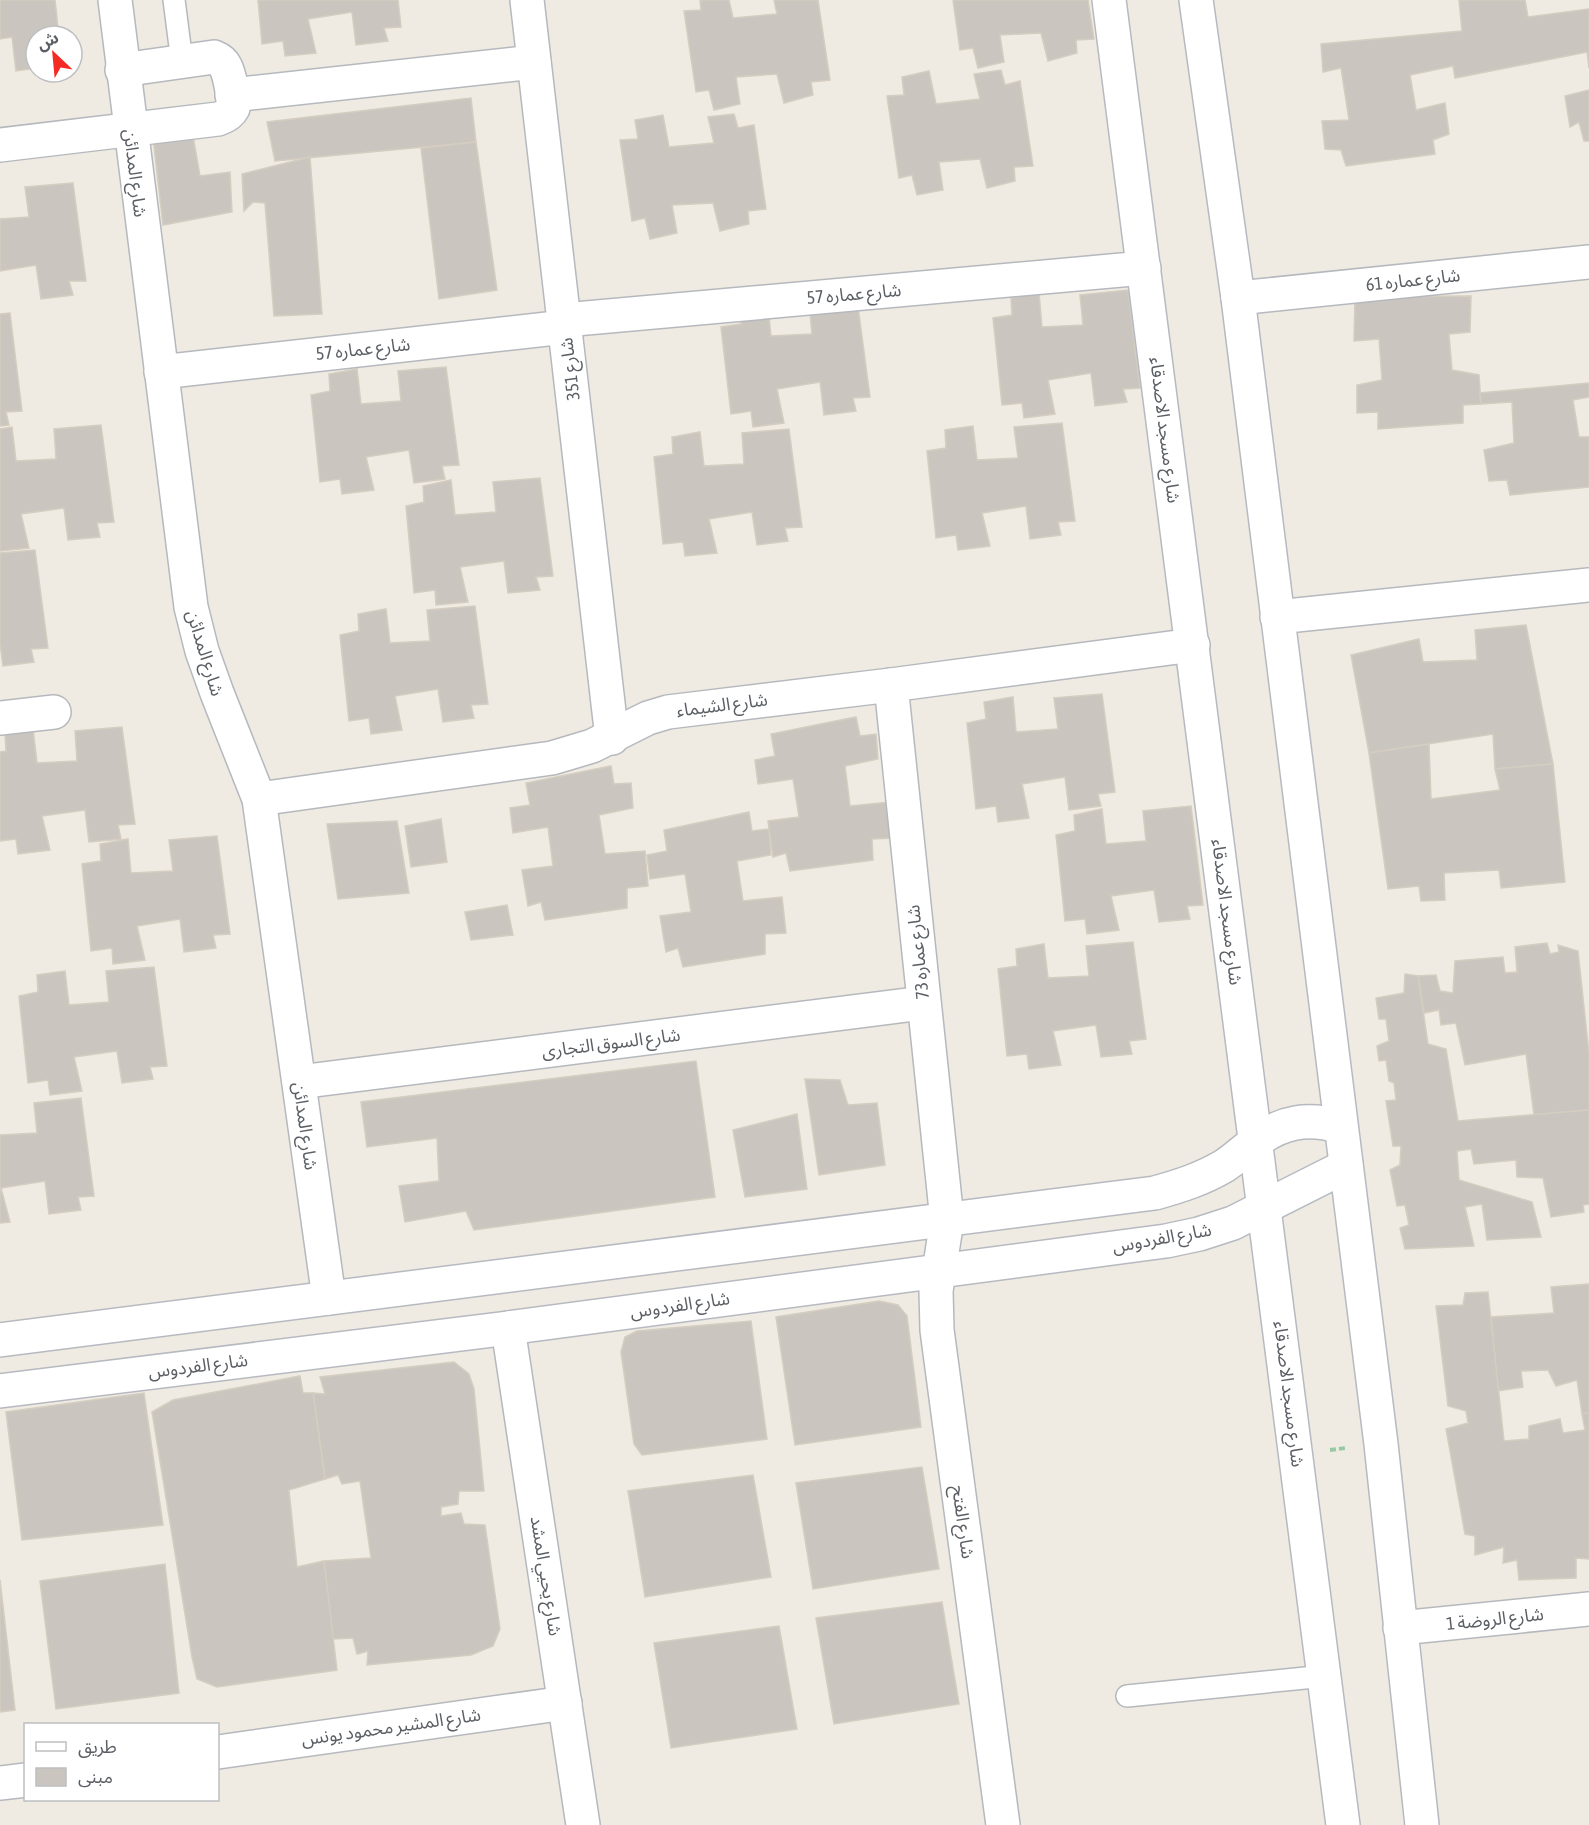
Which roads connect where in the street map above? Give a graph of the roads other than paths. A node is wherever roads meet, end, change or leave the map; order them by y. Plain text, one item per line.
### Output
1 (115, 0) edge
2 (174, 0) edge
3 (527, 0) edge
4 (1109, 0) edge
5 (1196, 0) edge
6 (182, 62) junction
7 (534, 62) junction
8 (122, 70) junction
9 (232, 95) junction
10 (130, 130) junction
11 (0, 145) edge
12 (1589, 262) edge
13 (1144, 268) junction
14 (1238, 298) junction
15 (564, 323) junction
16 (160, 372) junction
17 (1589, 585) edge
18 (1277, 617) junction
19 (1193, 645) junction
20 (891, 685) junction
21 (54, 712) dead end
22 (0, 718) edge
23 (612, 738) junction
24 (259, 799) junction
25 (923, 1003) junction
26 (299, 1082) junction
27 (1341, 1127) junction
28 (1256, 1141) junction
29 (1346, 1166) junction
30 (1265, 1208) junction
31 (947, 1220) junction
32 (939, 1271) junction
33 (329, 1298) junction
34 (508, 1328) junction
35 (0, 1340) edge
36 (0, 1391) edge
37 (1589, 1609) edge
38 (1400, 1628) junction
39 (1325, 1676) junction
40 (1127, 1696) dead end
41 (565, 1702) junction
42 (219, 1752) edge
43 (24, 1780) edge
44 (0, 1783) edge
45 (584, 1825) edge
46 (1003, 1825) edge
47 (1343, 1825) edge
48 (1422, 1825) edge

1 - 8 street, شارع المدائن
2 - 6 lane
3 - 7 street, شارع 351
4 - 13 street, شارع مسجد الاصدقاء
5 - 14 street
6 - 8 street
6 - 9 street
7 - 9 street
7 - 15 street, شارع 351
8 - 10 street, شارع المدائن
9 - 10 street
10 - 11 street
10 - 16 street, شارع المدائن
12 - 14 street, شارع عماره 61
13 - 15 street, شارع عماره 57
13 - 19 street, شارع مسجد الاصدقاء
14 - 18 street
15 - 16 street, شارع عماره 57
15 - 23 street, شارع 351
16 - 24 street, شارع المدائن
17 - 18 street
18 - 27 street
19 - 20 street, شارع الشيماء
19 - 28 street, شارع مسجد الاصدقاء
20 - 23 street, شارع الشيماء
20 - 25 street, شارع عماره 73
21 - 22 street
23 - 24 street, شارع الشيماء
24 - 26 street, شارع المدائن
25 - 26 street, شارع السوق التجارى
25 - 31 street, شارع عماره 73
26 - 33 street, شارع المدائن
27 - 28 street
27 - 29 street
28 - 30 street, شارع مسجد الاصدقاء
28 - 31 street
29 - 30 street, شارع الفردوس
29 - 38 street
30 - 32 street, شارع الفردوس
30 - 39 street, شارع مسجد الاصدقاء
31 - 32 street, شارع الفتح
31 - 33 street
32 - 34 street, شارع الفردوس
32 - 46 street, شارع الفتح
33 - 35 street
34 - 36 street, شارع الفردوس
34 - 41 street, شارع يحيي المشد
37 - 38 street, شارع الروضة 1
38 - 48 street
39 - 40 lane
39 - 47 street, شارع مسجد الاصدقاء
41 - 42 street, شارع المشير محمود يونس
41 - 45 street, شارع يحيي المشد
43 - 44 street

